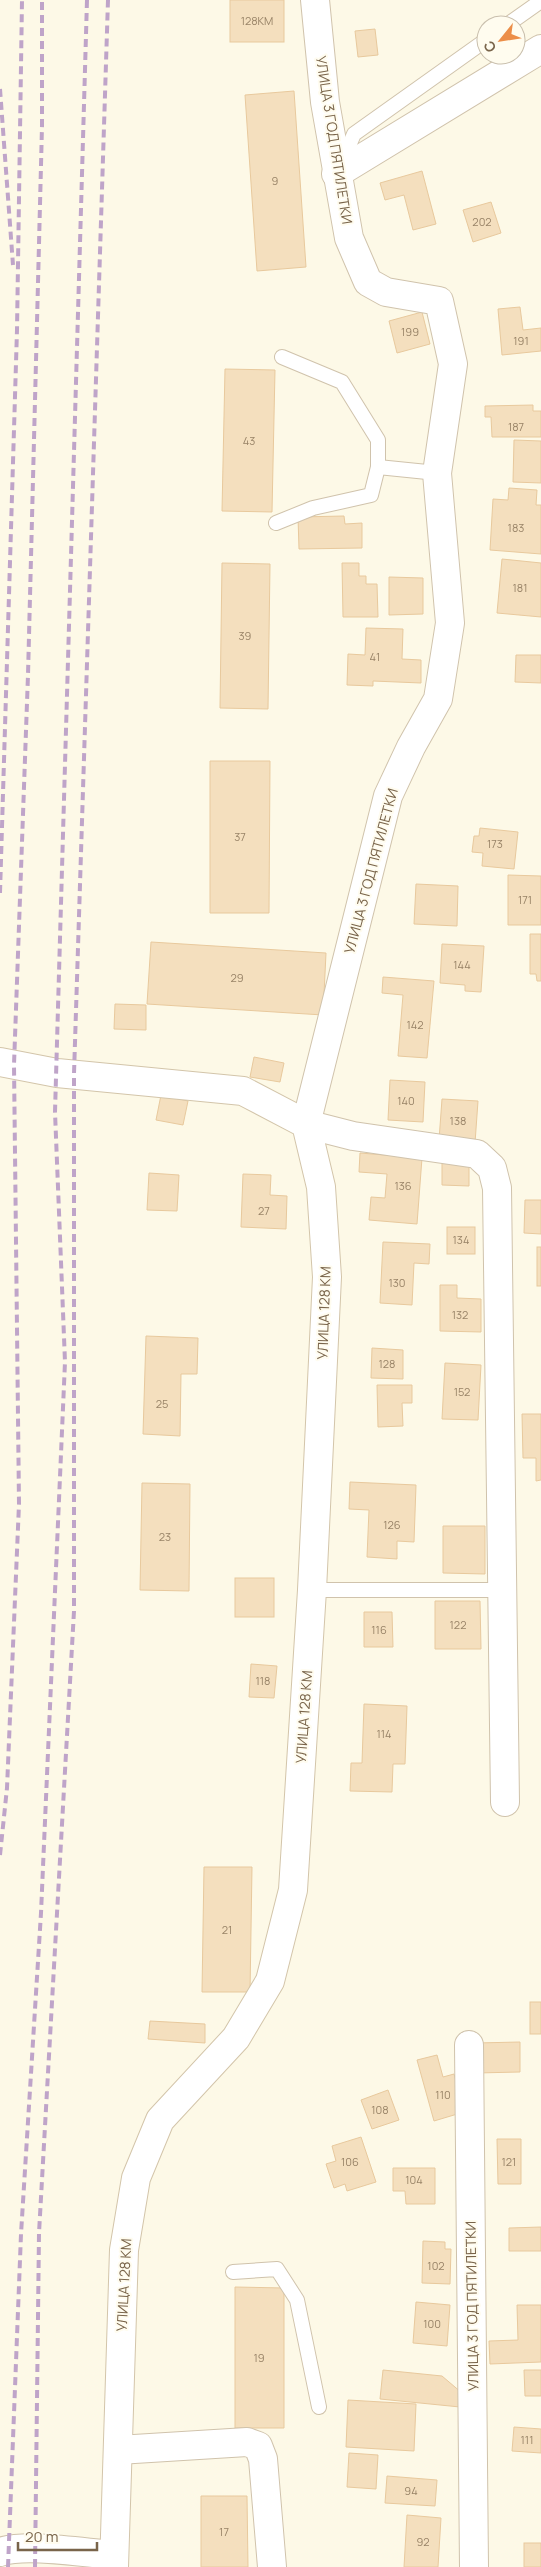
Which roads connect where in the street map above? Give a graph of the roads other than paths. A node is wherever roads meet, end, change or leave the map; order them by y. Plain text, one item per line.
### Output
1 (315, 0) edge
2 (541, 1) edge
3 (521, 15) edge
4 (476, 47) edge
5 (541, 49) edge
6 (336, 174) junction
7 (282, 357) dead end
8 (378, 467) junction
9 (437, 473) junction
10 (276, 523) dead end
11 (7, 1063) edge
12 (306, 1124) junction
13 (312, 1590) junction
14 (504, 1590) junction
15 (505, 1802) dead end
16 (469, 2045) dead end
17 (233, 2272) dead end
18 (319, 2408) dead end
19 (118, 2450) junction
20 (0, 2552) edge
21 (114, 2561) edge
22 (272, 2567) edge
23 (474, 2567) edge

1 - 6 street, УЛИЦА 3 ГОД ПЯТИЛЕТКИ
2 - 3 lane
4 - 6 lane
5 - 6 street
6 - 9 street, УЛИЦА 3 ГОД ПЯТИЛЕТКИ
7 - 8 lane
8 - 9 lane
8 - 10 lane
9 - 12 street, УЛИЦА 3 ГОД ПЯТИЛЕТКИ
11 - 12 street
12 - 13 street, УЛИЦА 128 КМ
12 - 14 street
13 - 14 lane
13 - 19 street, УЛИЦА 128 КМ
14 - 15 street
16 - 23 street, УЛИЦА 3 ГОД ПЯТИЛЕТКИ
17 - 18 lane
19 - 21 street, УЛИЦА 128 КМ
19 - 22 street
20 - 21 street

